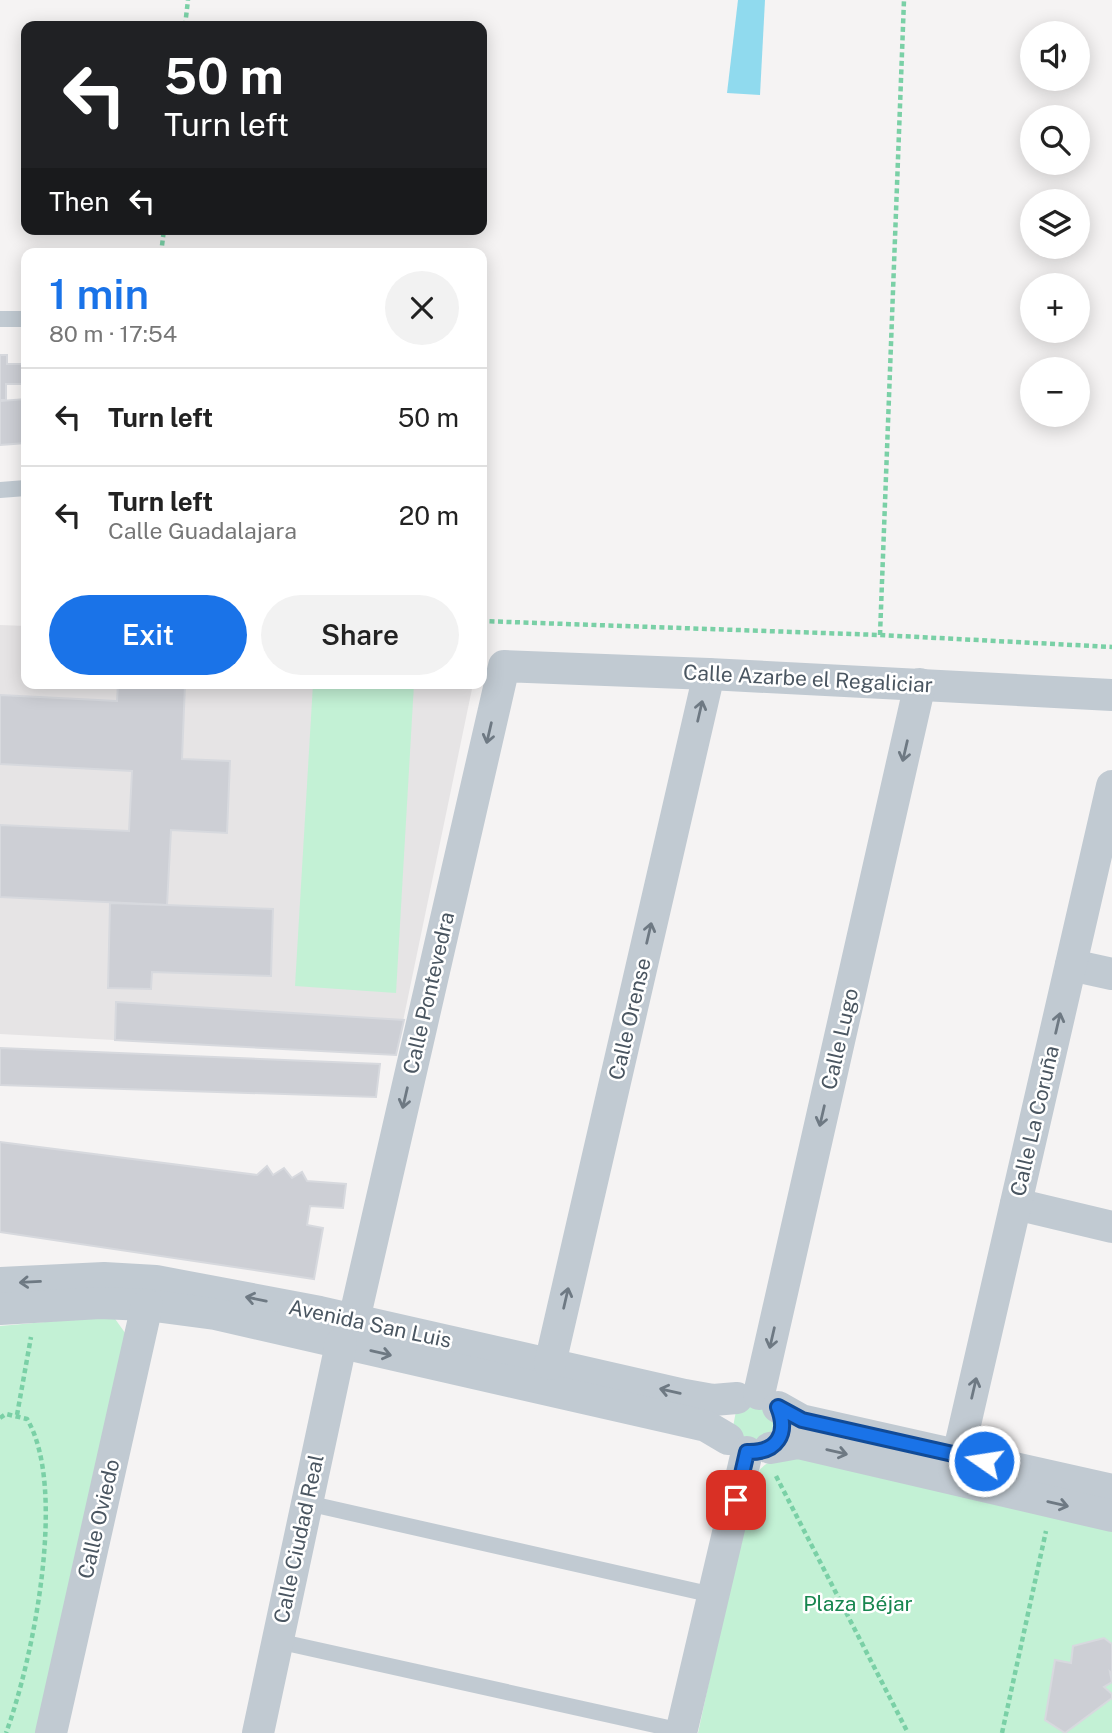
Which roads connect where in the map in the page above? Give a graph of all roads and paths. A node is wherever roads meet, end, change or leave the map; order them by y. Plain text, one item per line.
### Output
1 (188, 0) edge
2 (904, 0) edge
3 (186, 21) edge
4 (0, 319) edge
5 (21, 319) edge
6 (21, 488) edge
7 (0, 490) edge
8 (487, 621) edge
9 (880, 635) junction
10 (1112, 646) edge
11 (504, 666) joint
12 (709, 674) junction
13 (920, 684) junction
14 (1112, 695) edge
15 (1112, 786) edge
16 (1071, 965) junction
17 (1112, 974) edge
18 (1016, 1204) junction
19 (1112, 1227) edge
20 (0, 1283) edge
21 (147, 1305) junction
22 (0, 1309) edge
23 (348, 1332) junction
24 (32, 1336) dead end
25 (550, 1364) junction
26 (758, 1399) junction
27 (17, 1415) junction
28 (0, 1418) edge
29 (752, 1447) junction
30 (958, 1455) junction
31 (1112, 1490) edge
32 (1052, 1502) junction
33 (307, 1503) junction
34 (1112, 1516) edge
35 (713, 1595) junction
36 (277, 1641) junction
37 (682, 1732) edge
38 (6, 1733) edge
39 (51, 1733) edge
40 (258, 1733) edge
41 (908, 1733) edge
42 (1002, 1733) edge

1 - 3 path
2 - 9 path
4 - 5 lane
6 - 7 lane
8 - 9 path
9 - 10 path
11 - 12 street, Calle Azarbe el Regaliciar
11 -> 23 street, Calle Pontevedra
12 - 13 street, Calle Azarbe el Regaliciar
25 -> 12 street, Calle Orense
13 - 14 street, Calle Azarbe el Regaliciar
13 -> 26 street, Calle Lugo
15 - 16 street, Calle La Coruña
16 - 17 street
18 -> 16 street, Calle La Coruña
18 - 19 street
30 -> 18 street, Calle La Coruña
23 -> 20 street, Avenida San Luis
21 - 22 street, Avenida San Luis
21 - 23 street, Avenida San Luis
21 - 39 street, Calle Oviedo
23 - 25 street, Avenida San Luis
23 -> 29 street, Avenida San Luis
23 - 33 street, Calle Ciudad Real
24 - 27 path
26 -> 25 street, Avenida San Luis
26 - 29 street
26 - 29 street
26 - 30 street, Avenida San Luis
27 - 28 path
27 - 38 path
29 -> 32 street
29 - 35 street
29 - 41 path
30 - 31 street, Avenida San Luis
32 -> 34 street
32 - 42 path
33 - 35 lane
33 - 36 street, Calle Ciudad Real
35 - 37 street
36 - 37 lane
36 - 40 street, Calle Ciudad Real

